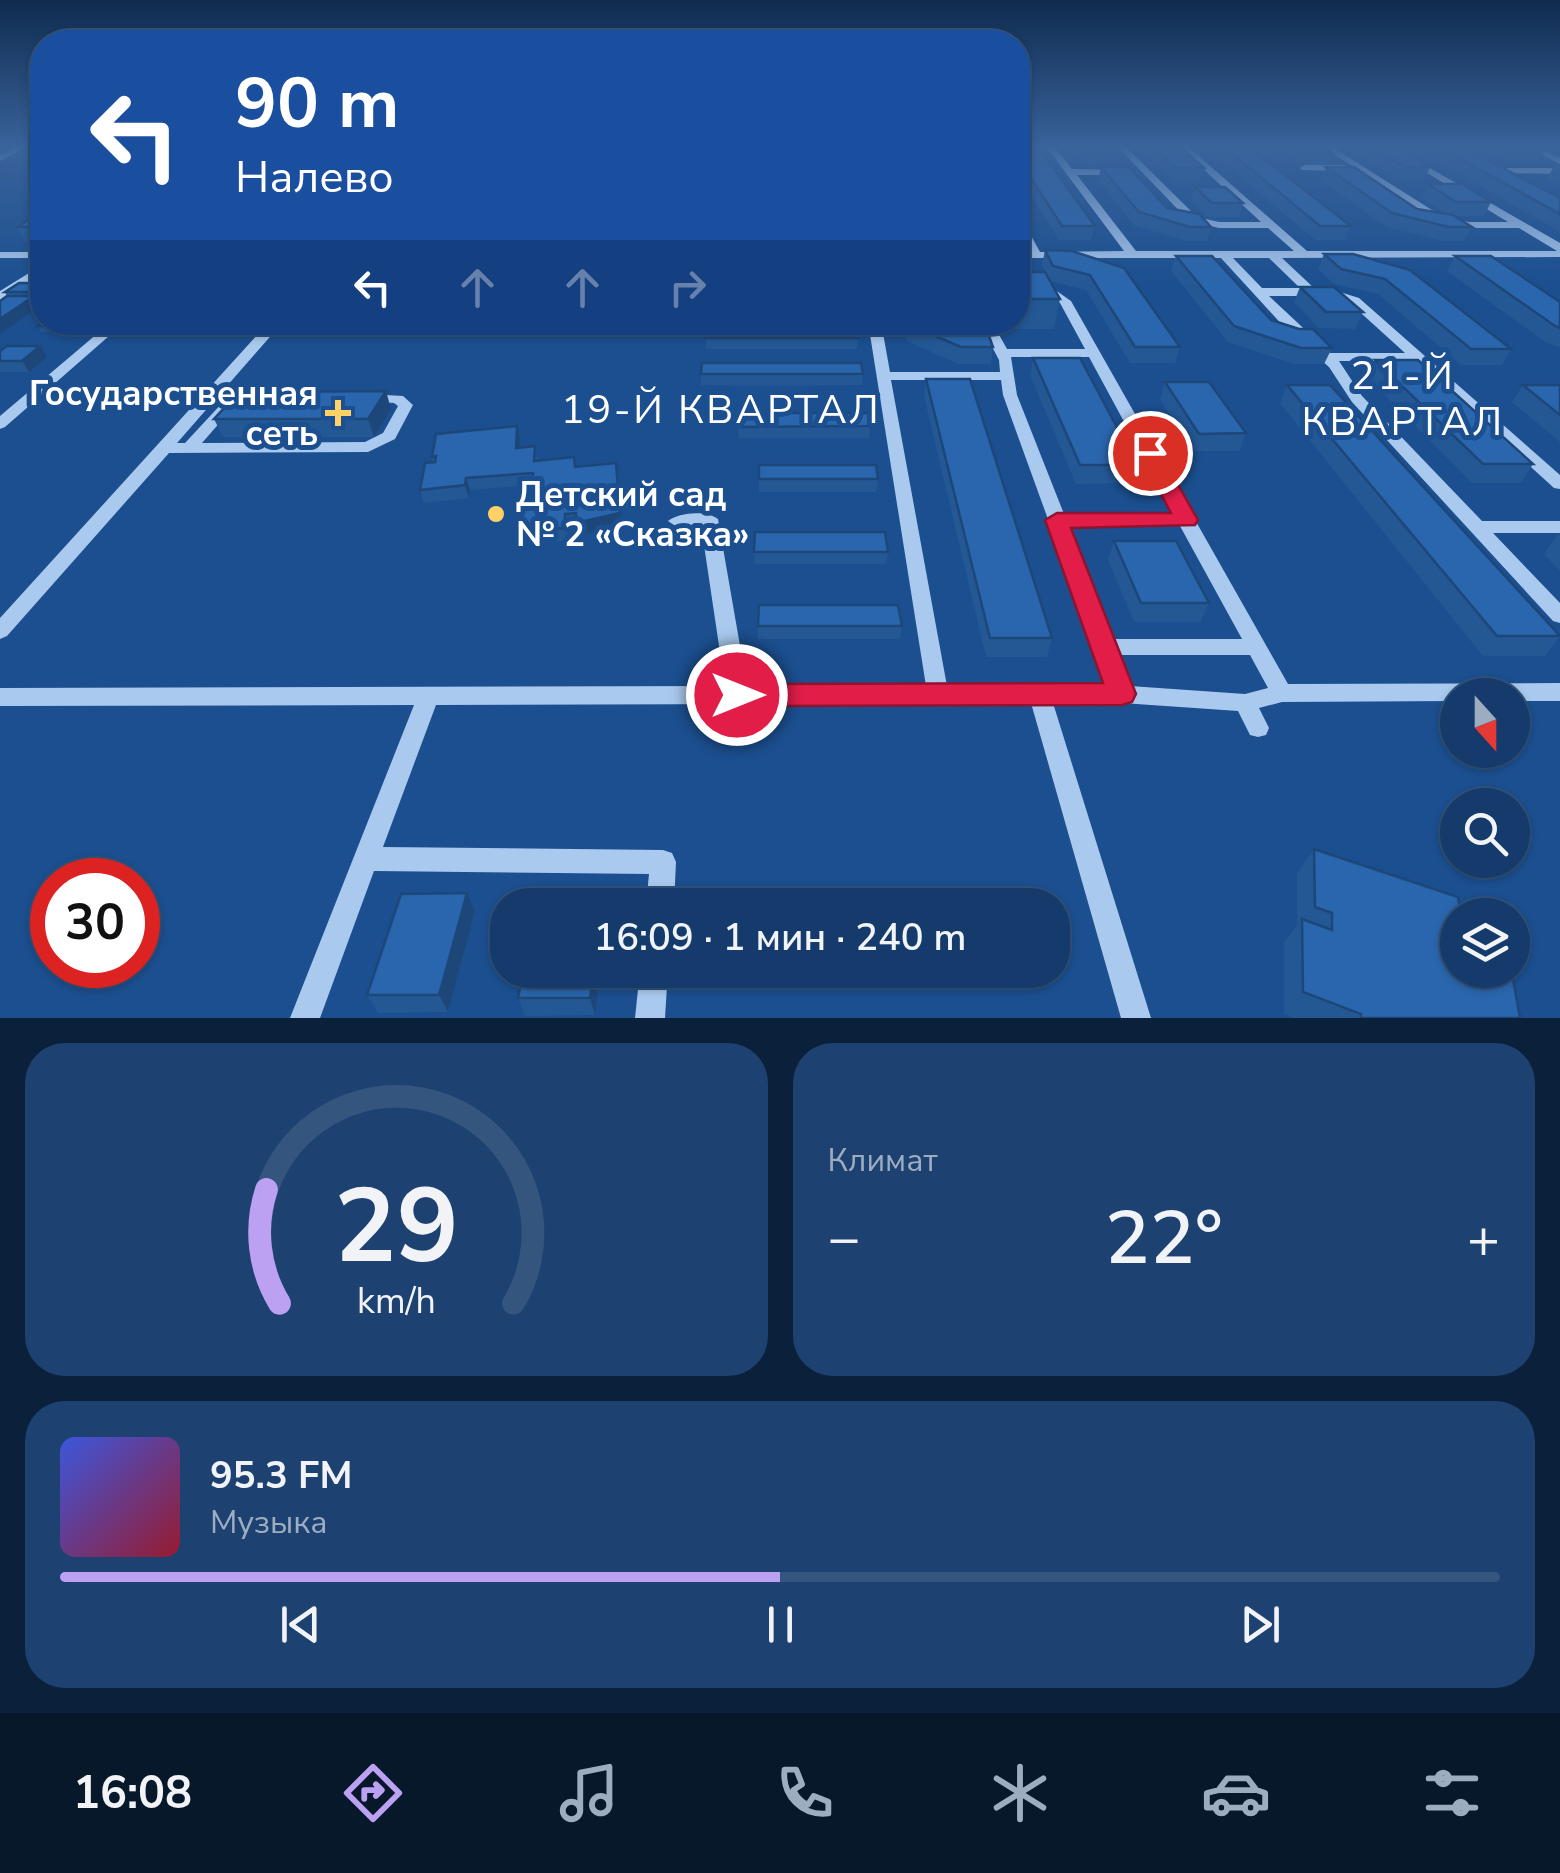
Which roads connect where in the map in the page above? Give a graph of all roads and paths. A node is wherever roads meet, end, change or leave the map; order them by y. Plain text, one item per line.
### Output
1 (1166, 192) edge
2 (1234, 192) edge
3 (1086, 193) edge
4 (1398, 193) edge
5 (1467, 193) edge
6 (1219, 225) junction
7 (1272, 225) junction
8 (1469, 225) junction
9 (1521, 225) junction
10 (1229, 235) dead end
11 (1485, 235) dead end
12 (1030, 244) edge
13 (1501, 245) dead end
14 (1560, 251) edge
15 (1224, 254) junction
16 (1272, 254) junction
17 (1305, 254) junction
18 (1516, 254) junction
19 (0, 255) edge
20 (30, 255) edge
21 (1030, 255) edge
22 (1036, 255) junction
23 (1133, 255) junction
24 (30, 277) edge
25 (1030, 286) edge
26 (1259, 292) junction
27 (1311, 292) junction
28 (0, 297) edge
29 (105, 335) edge
30 (266, 335) edge
31 (876, 335) edge
32 (994, 335) edge
33 (1004, 352) junction
34 (1094, 352) junction
35 (1327, 357) junction
36 (1418, 357) junction
37 (883, 376) junction
38 (1008, 376) junction
39 (210, 398) junction
40 (234, 398) junction
41 (254, 398) edge
42 (352, 398) edge
43 (0, 424) edge
44 (164, 448) junction
45 (189, 448) junction
46 (1560, 484) edge
47 (1057, 520) junction
48 (1186, 520) junction
49 (677, 521) dead end
50 (1560, 527) edge
51 (1477, 528) junction
52 (1560, 616) edge
53 (0, 631) edge
54 (1104, 647) junction
55 (1257, 648) junction
56 (1560, 692) edge
57 (1282, 693) junction
58 (938, 694) junction
59 (1039, 694) junction
60 (1122, 694) junction
61 (737, 695) junction
62 (428, 696) junction
63 (0, 697) edge
64 (1245, 703) junction
65 (1258, 728) dead end
66 (366, 858) junction
67 (662, 888) edge
68 (652, 988) edge
69 (305, 1018) edge
70 (650, 1018) edge
71 (1136, 1018) edge

1 - 6 street
2 - 7 street
3 - 23 street
4 - 8 street
5 - 9 street
6 - 7 street
6 - 10 street
7 - 17 street
8 - 9 street
8 - 11 street
9 - 14 street
12 - 22 street
13 - 18 street
14 - 18 street
15 - 16 street
15 - 23 street
15 - 26 street
16 - 17 street
16 - 27 street
17 - 18 street
19 - 20 street
21 - 22 street
22 - 23 street
24 - 28 street
25 - 34 street
26 - 27 street
26 - 35 street
27 - 36 street
29 - 43 street
30 - 39 street
31 - 37 street
32 - 33 street
33 - 34 street
33 - 38 street
34 - 48 street
35 - 36 street
35 - 51 street
36 - 46 street
37 - 38 street
37 - 58 street
38 - 47 street
39 - 40 street
39 - 44 street
40 - 41 street
40 - 45 street
42 - 45 street
44 - 45 street
44 - 53 street
47 - 48 street
47 - 54 street
48 - 55 street
49 - 61 street
50 - 51 street
51 - 52 street
54 - 55 street
54 - 60 street
55 - 57 street
56 - 57 street
57 - 64 street
58 - 59 street
58 - 61 street
59 - 60 street
59 - 71 street
60 - 64 street
61 - 62 street
62 - 63 street
62 - 66 street
64 - 65 street
66 - 67 street
66 - 69 street
68 - 70 street

